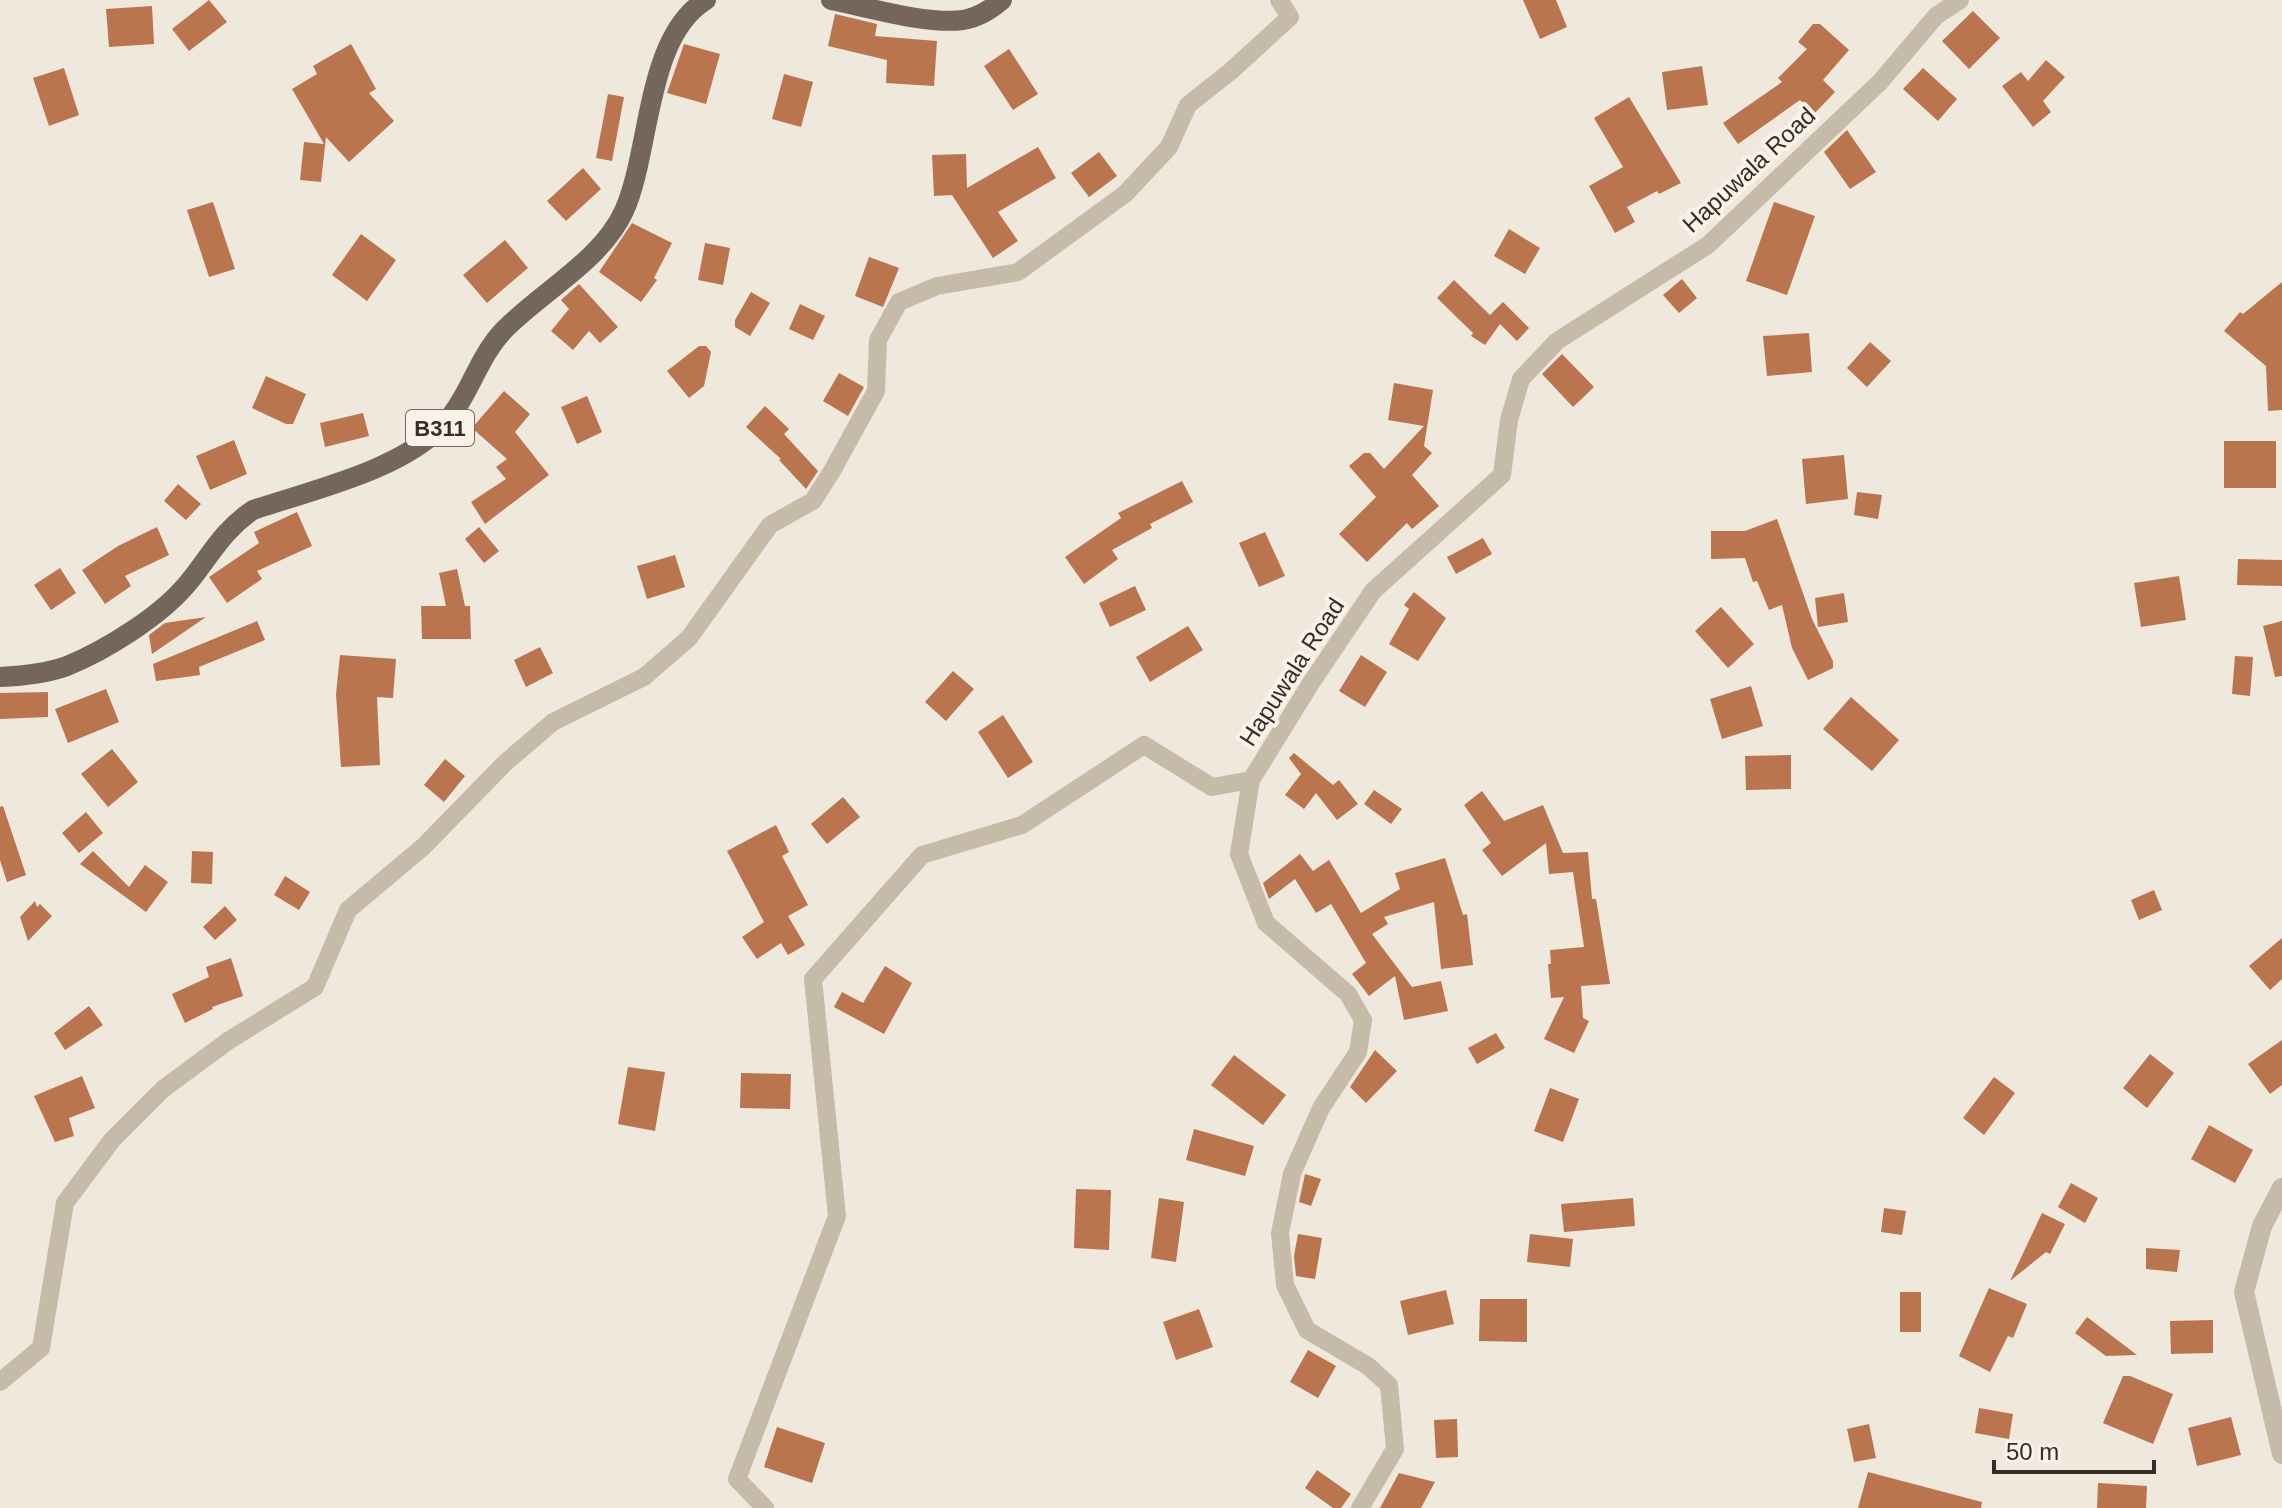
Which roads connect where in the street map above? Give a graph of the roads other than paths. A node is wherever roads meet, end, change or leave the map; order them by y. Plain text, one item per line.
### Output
1 (706, 0) edge
2 (831, 0) edge
3 (1002, 0) edge
4 (1279, 0) edge
5 (1960, 0) edge
6 (0, 677) edge
7 (1251, 780) junction
8 (2282, 1188) edge
9 (0, 1382) edge
10 (2282, 1454) edge
11 (765, 1508) edge
12 (1360, 1508) edge

1 - 6 main road, B311
2 - 3 main road
4 - 9 street
5 - 7 street, Hapuwala Road
7 - 11 street
7 - 12 street, Hapuwala Road
8 - 10 street

